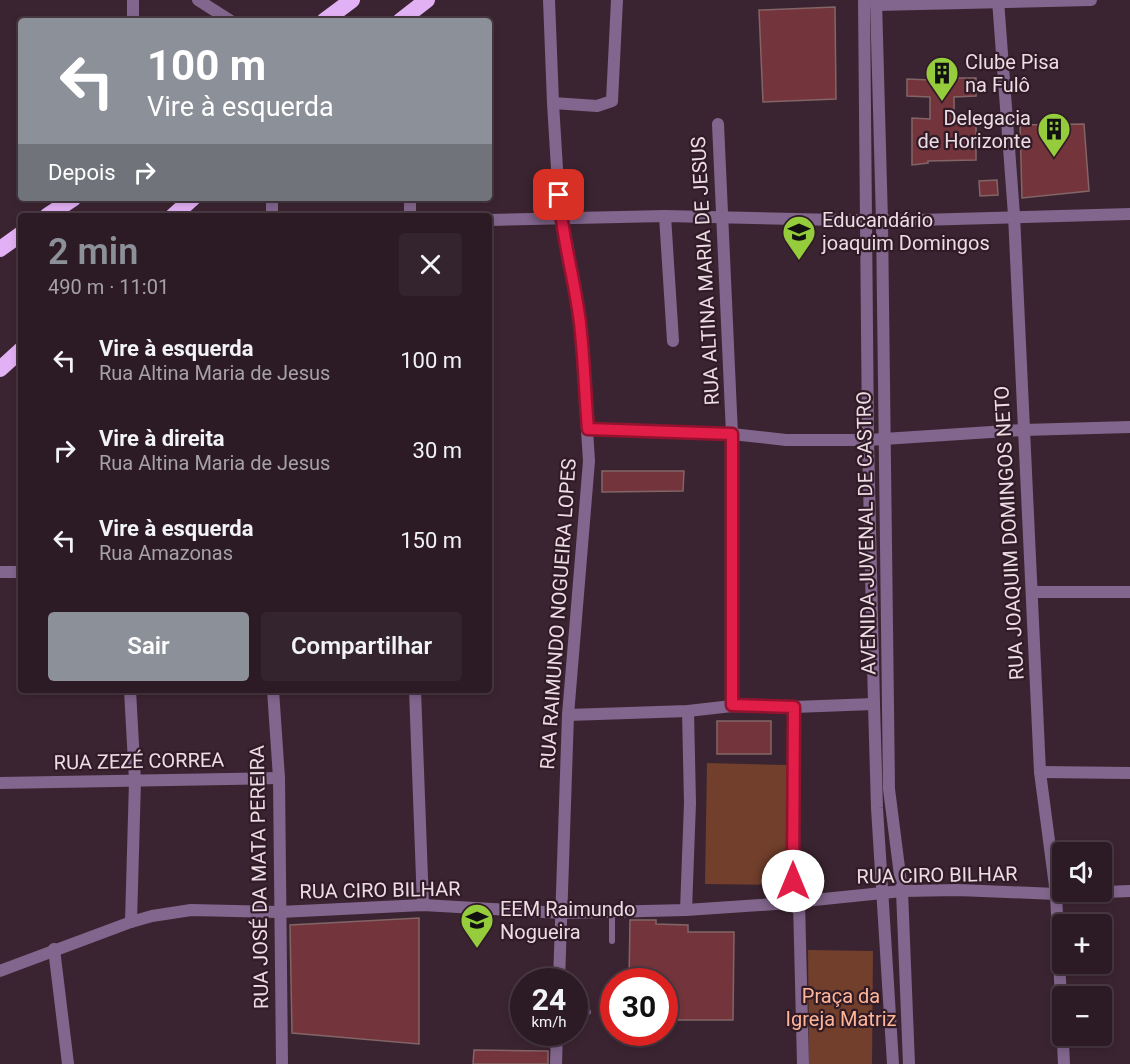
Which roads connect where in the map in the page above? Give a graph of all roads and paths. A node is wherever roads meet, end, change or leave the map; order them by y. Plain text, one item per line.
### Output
1 (133, 0) edge
2 (198, 0) edge
3 (352, 0) edge
4 (427, 0) edge
5 (549, 0) edge
6 (617, 0) edge
7 (864, 0) edge
8 (1091, 0) edge
9 (998, 1) edge
10 (876, 3) edge
11 (132, 18) edge
12 (226, 18) edge
13 (328, 18) edge
14 (404, 18) edge
15 (552, 103) junction
16 (718, 124) dead end
17 (70, 201) edge
18 (190, 201) edge
19 (52, 213) edge
20 (176, 213) edge
21 (1130, 214) edge
22 (1014, 215) junction
23 (665, 216) junction
24 (721, 217) junction
25 (560, 218) junction
26 (492, 220) edge
27 (865, 220) junction
28 (882, 220) junction
29 (18, 236) edge
30 (0, 249) edge
31 (673, 341) dead end
32 (18, 353) edge
33 (0, 369) edge
34 (1130, 427) edge
35 (588, 429) junction
36 (1023, 430) junction
37 (732, 434) junction
38 (884, 438) junction
39 (868, 440) junction
40 (0, 572) edge
41 (18, 572) edge
42 (1032, 592) junction
43 (1130, 592) edge
44 (130, 693) edge
45 (273, 693) edge
46 (415, 693) edge
47 (874, 704) junction
48 (732, 705) junction
49 (794, 707) junction
50 (688, 711) junction
51 (568, 715) junction
52 (1040, 772) junction
53 (1130, 773) edge
54 (279, 778) junction
55 (135, 781) junction
56 (0, 783) edge
57 (1052, 864) edge
58 (902, 891) junction
59 (1130, 891) edge
60 (883, 892) junction
61 (1112, 892) edge
62 (1052, 894) edge
63 (799, 902) junction
64 (1056, 902) edge
65 (423, 905) junction
66 (686, 910) junction
67 (279, 912) junction
68 (612, 912) junction
69 (562, 913) junction
70 (131, 921) junction
71 (612, 941) dead end
72 (54, 949) junction
73 (560, 968) edge
74 (0, 971) edge
75 (557, 1046) edge
76 (68, 1064) edge
77 (282, 1064) edge
78 (556, 1064) edge
79 (803, 1064) edge
80 (893, 1064) edge
81 (909, 1064) edge
82 (1064, 1064) edge

1 - 11 street
2 - 12 street
3 - 13 highway
4 - 14 highway
5 - 15 street, RUA RAIMUNDO NOGUEIRA LOPES
6 - 15 street
7 - 27 street, AVENIDA JUVENAL DE CASTRO
8 - 9 street
9 - 10 street
9 - 22 street, RUA JOAQUIM DOMINGOS NETO
10 - 28 street, AVENIDA JUVENAL DE CASTRO
15 - 25 street, RUA RAIMUNDO NOGUEIRA LOPES
16 - 24 street, RUA ALTINA MARIA DE JESUS
17 - 19 highway
18 - 20 highway
21 - 22 street
22 - 28 street
22 - 36 street, RUA JOAQUIM DOMINGOS NETO
23 - 24 street
23 - 25 street
23 - 31 street
24 - 27 street
24 - 37 street, RUA ALTINA MARIA DE JESUS
25 - 26 street
25 - 35 street, RUA RAIMUNDO NOGUEIRA LOPES
27 - 28 street
27 - 39 street, AVENIDA JUVENAL DE CASTRO
28 - 38 street, AVENIDA JUVENAL DE CASTRO
29 - 30 highway
32 - 33 highway
34 - 36 street
35 - 37 street
35 - 51 street, RUA RAIMUNDO NOGUEIRA LOPES
36 - 38 street
36 - 42 street, RUA JOAQUIM DOMINGOS NETO
37 - 39 street
37 - 48 street, RUA ALTINA MARIA DE JESUS
38 - 39 street
38 - 58 street, AVENIDA JUVENAL DE CASTRO
39 - 47 street, AVENIDA JUVENAL DE CASTRO
40 - 41 street
42 - 43 street
42 - 52 street, RUA JOAQUIM DOMINGOS NETO
44 - 55 street
45 - 54 street, RUA JOSÉ DA MATA PEREIRA
46 - 65 street
47 - 49 street
47 - 60 street, AVENIDA JUVENAL DE CASTRO
48 - 49 street
48 - 50 street
49 - 63 street
50 - 51 street
50 - 66 street
51 - 69 street, RUA RAIMUNDO NOGUEIRA LOPES
52 - 53 street
52 - 57 street, RUA JOAQUIM DOMINGOS NETO
54 - 55 street, RUA ZEZÉ CORREA
54 - 67 street, RUA JOSÉ DA MATA PEREIRA
55 - 56 street, RUA ZEZÉ CORREA
55 - 70 street
58 - 60 street, RUA CIRO BILHAR
58 - 62 street, RUA CIRO BILHAR
58 - 81 street, AVENIDA JUVENAL DE CASTRO
59 - 61 street, RUA CIRO BILHAR
60 - 63 street, RUA CIRO BILHAR
60 - 80 street, AVENIDA JUVENAL DE CASTRO
63 - 66 street, RUA CIRO BILHAR
63 - 79 street
64 - 82 street, RUA JOAQUIM DOMINGOS NETO
65 - 67 street, RUA CIRO BILHAR
65 - 69 street, RUA CIRO BILHAR
66 - 68 street, RUA CIRO BILHAR
67 - 70 street, RUA CIRO BILHAR
67 - 77 street, RUA JOSÉ DA MATA PEREIRA
68 - 69 street, RUA CIRO BILHAR
68 - 71 lane
69 - 73 street, RUA RAIMUNDO NOGUEIRA LOPES
70 - 72 street, RUA CIRO BILHAR
72 - 74 street, RUA CIRO BILHAR
72 - 76 street
75 - 78 street

